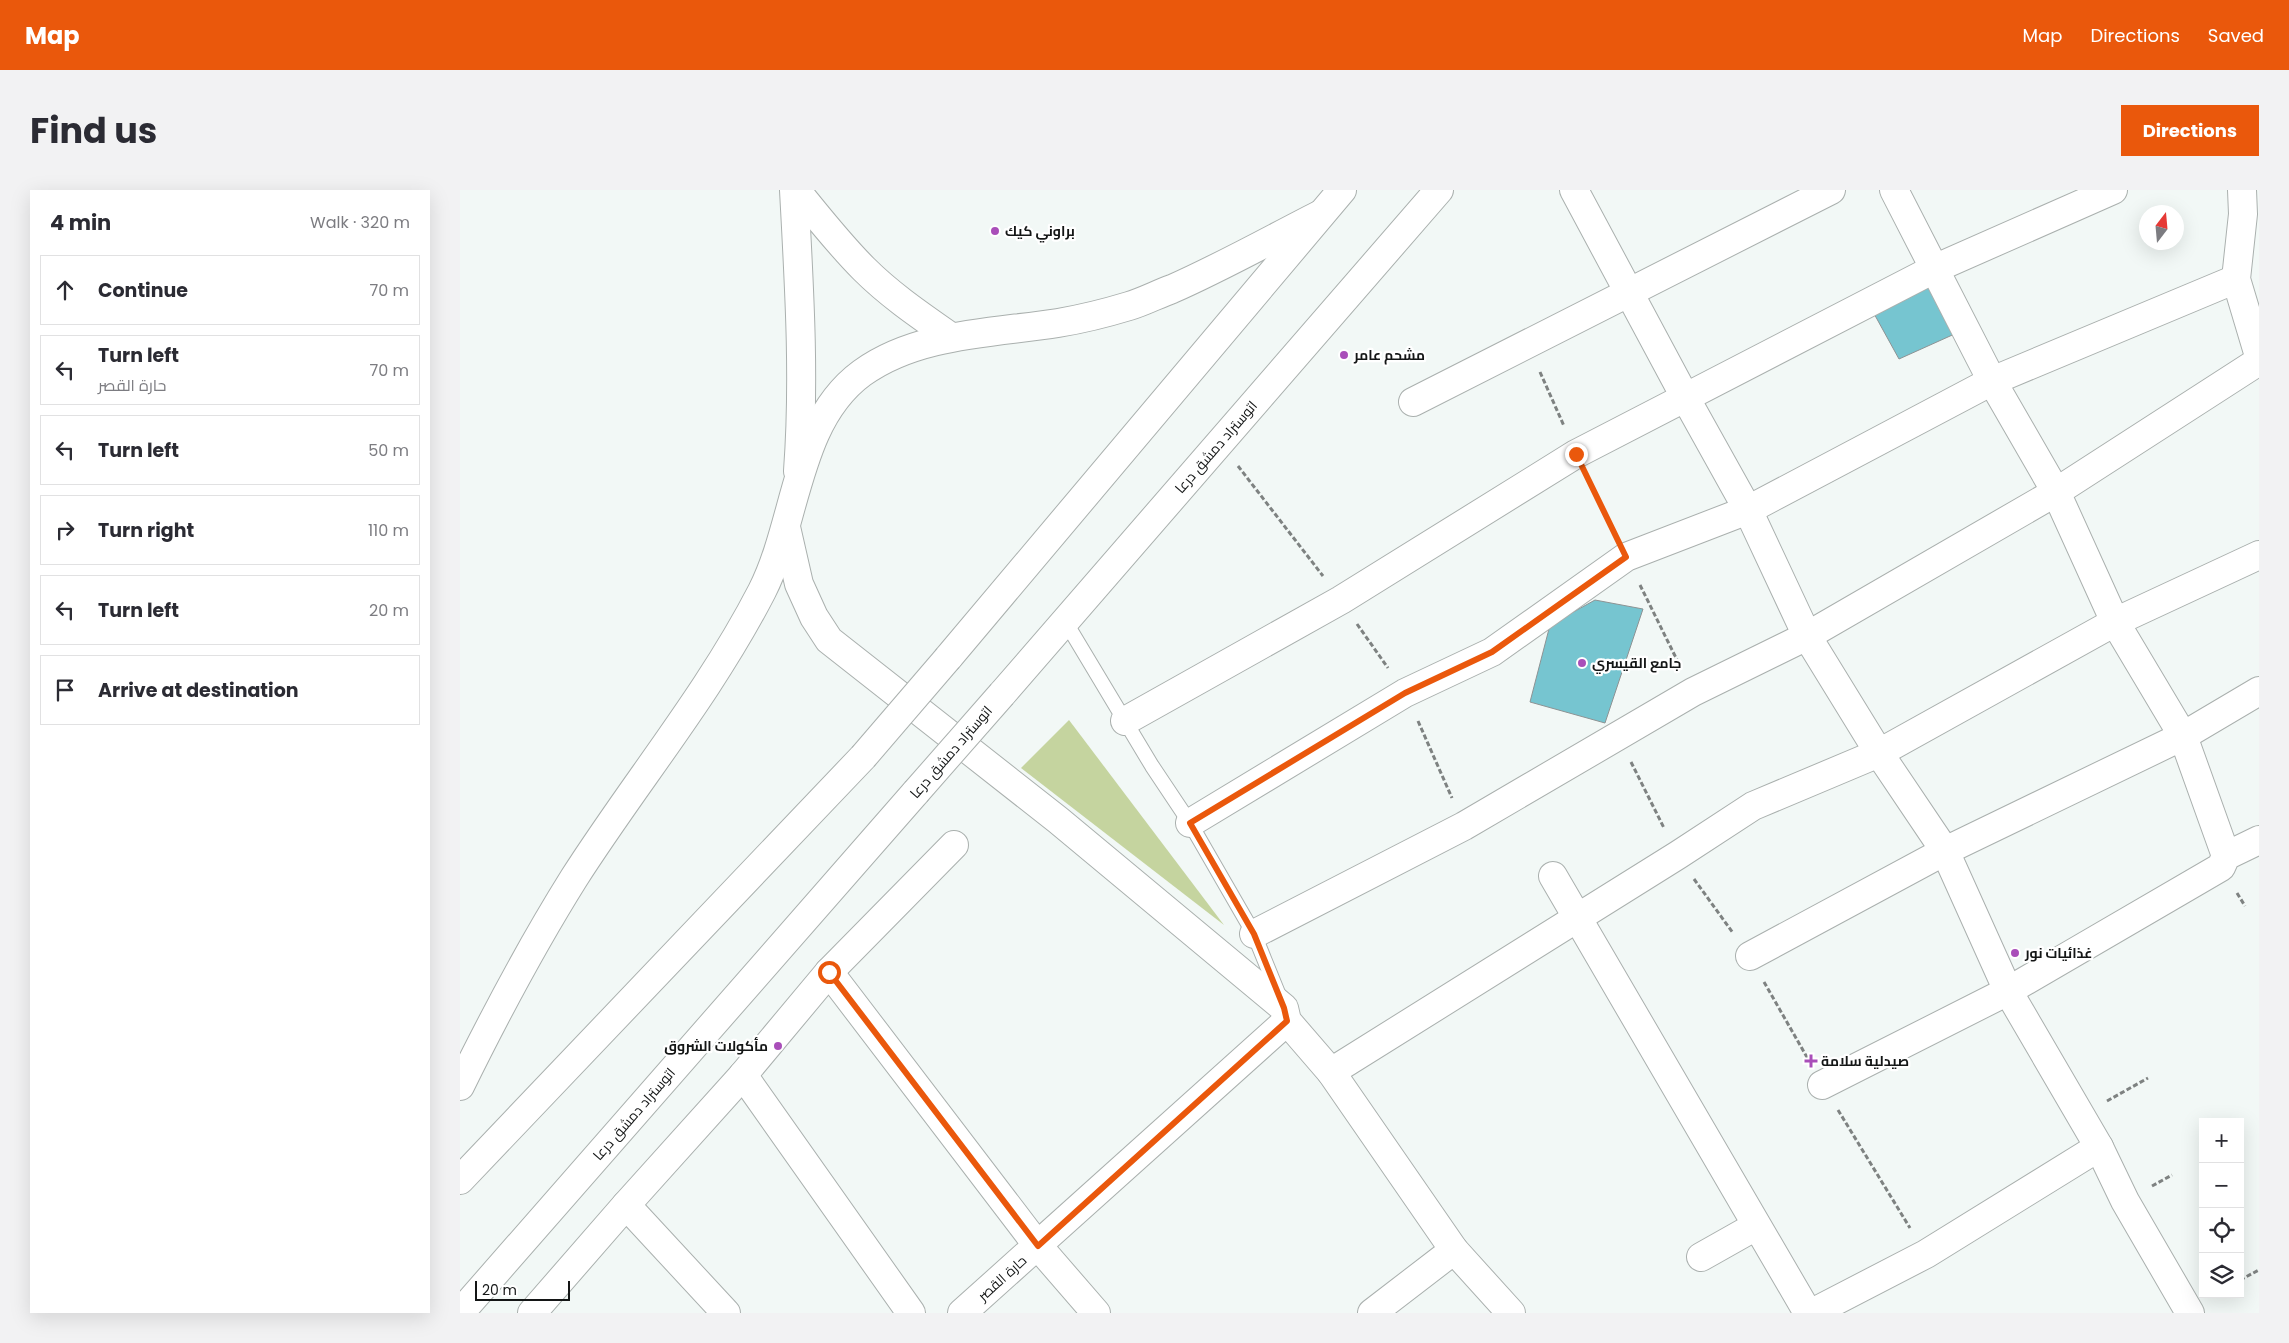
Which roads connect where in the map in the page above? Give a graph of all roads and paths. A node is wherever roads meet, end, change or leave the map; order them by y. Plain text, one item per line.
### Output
1 (795, 190) edge
2 (1342, 190) edge
3 (1439, 190) edge
4 (1574, 190) edge
5 (1831, 190) edge
6 (1894, 190) edge
7 (2113, 190) edge
8 (2248, 203) edge
9 (1319, 215) junction
10 (1934, 270) junction
11 (2236, 279) junction
12 (1629, 293) junction
13 (952, 337) junction
14 (1528, 344) junction
15 (2259, 356) edge
16 (2259, 361) edge
17 (1992, 381) junction
18 (1685, 397) junction
19 (1412, 402) dead end
20 (1220, 442) junction
21 (1576, 454) junction
22 (797, 480) junction
23 (2056, 492) junction
24 (1748, 510) junction
25 (786, 526) junction
26 (2259, 555) edge
27 (1626, 557) junction
28 (1341, 600) junction
29 (1065, 621) junction
30 (2114, 622) junction
31 (1807, 636) junction
32 (2259, 691) edge
33 (1693, 692) junction
34 (1405, 693) junction
35 (1125, 721) junction
36 (1618, 736) junction
37 (2184, 736) junction
38 (1879, 753) junction
39 (1190, 823) junction
40 (1464, 826) junction
41 (2259, 840) edge
42 (954, 846) dead end
43 (1945, 851) junction
44 (1678, 856) junction
45 (2226, 856) junction
46 (1553, 876) dead end
47 (1578, 918) junction
48 (1254, 934) junction
49 (1750, 956) junction
50 (829, 972) junction
51 (2008, 991) junction
52 (1286, 1015) junction
53 (1331, 1072) junction
54 (743, 1074) junction
55 (2148, 1078) dead end
56 (1822, 1085) junction
57 (460, 1086) edge
58 (2080, 1116) junction
59 (2099, 1147) junction
60 (460, 1180) edge
61 (626, 1205) junction
62 (1756, 1226) junction
63 (1038, 1246) junction
64 (1454, 1250) junction
65 (1926, 1254) junction
66 (1701, 1257) dead end
67 (2259, 1270) edge
68 (2244, 1278) edge
69 (460, 1313) edge
70 (532, 1313) edge
71 (726, 1313) edge
72 (911, 1313) edge
73 (962, 1313) edge
74 (1096, 1313) edge
75 (1372, 1313) edge
76 (1511, 1313) edge
77 (1810, 1313) edge
78 (2190, 1313) edge

1 - 13 main road
1 - 22 main road
2 - 9 main road
3 - 20 main road, اتوستراد دمشق درعا
4 - 12 main road
5 - 12 main road
6 - 10 main road
7 - 10 main road
8 - 11 main road
9 - 13 main road
9 - 60 main road, bridge
10 - 17 main road
10 - 18 main road
11 - 15 main road
11 - 17 main road
12 - 14 main road
12 - 18 main road
13 - 22 main road
14 - 19 main road
14 - 21 path
16 - 23 main road
17 - 23 main road
17 - 24 main road
18 - 21 main road
18 - 24 main road
20 - 28 path
20 - 29 main road, اتوستراد دمشق درعا
21 - 27 path
21 - 28 main road
22 - 25 main road
23 - 30 main road
23 - 31 main road
24 - 27 main road
24 - 31 main road
25 - 52 main road
25 - 57 main road
26 - 30 main road
27 - 33 path
27 - 34 main road
28 - 34 path
28 - 35 main road
29 - 35 lane
29 - 69 main road, اتوستراد دمشق درعا, bridge
30 - 37 main road
30 - 38 main road
31 - 33 main road
31 - 38 main road
32 - 37 main road
33 - 36 main road
34 - 39 main road
34 - 40 path
35 - 39 lane
36 - 40 main road
36 - 44 path
37 - 43 main road
37 - 45 main road
38 - 43 main road
38 - 44 main road
39 - 48 lane
40 - 48 main road
41 - 45 main road
42 - 50 main road
43 - 49 main road
43 - 51 main road
44 - 47 main road
44 - 49 path
45 - 51 main road
46 - 47 main road
47 - 53 main road
47 - 62 main road
48 - 52 lane
49 - 56 path
50 - 54 main road
50 - 63 main road
51 - 56 main road
51 - 58 main road
52 - 53 main road
52 - 63 main road, حارة القصر
53 - 64 main road
54 - 61 main road
54 - 72 main road
55 - 58 path
56 - 65 path
58 - 59 main road
59 - 65 main road
59 - 78 main road
61 - 70 main road
61 - 71 main road
62 - 66 main road
62 - 77 main road
63 - 73 main road, حارة القصر
63 - 74 main road
64 - 75 main road
64 - 76 main road
65 - 77 main road
67 - 68 path

